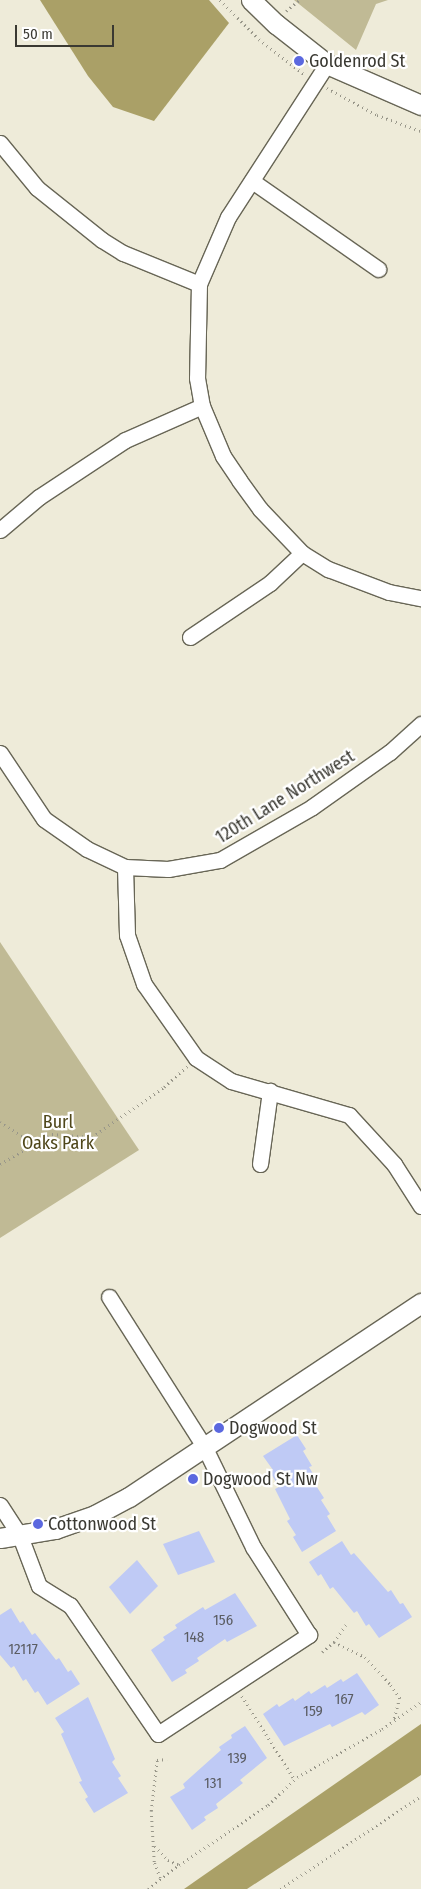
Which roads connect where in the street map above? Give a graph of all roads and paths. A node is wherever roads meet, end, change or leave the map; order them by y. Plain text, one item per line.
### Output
1 (220, 0) edge
2 (251, 0) edge
3 (298, 0) edge
4 (288, 8) dead end
5 (327, 64) junction
6 (307, 76) dead end
7 (324, 86) dead end
8 (421, 105) edge
9 (421, 131) edge
10 (0, 143) edge
11 (252, 181) junction
12 (378, 269) dead end
13 (199, 284) junction
14 (202, 406) junction
15 (0, 530) edge
16 (302, 553) junction
17 (421, 598) edge
18 (190, 637) dead end
19 (421, 724) edge
20 (0, 753) edge
21 (125, 867) junction
22 (196, 1058) junction
23 (270, 1092) junction
24 (0, 1122) edge
25 (34, 1143) junction
26 (0, 1164) edge
27 (260, 1164) dead end
28 (421, 1206) edge
29 (109, 1297) dead end
30 (421, 1303) edge
31 (205, 1448) junction
32 (0, 1505) edge
33 (20, 1536) junction
34 (0, 1538) edge
35 (346, 1625) dead end
36 (334, 1642) junction
37 (322, 1652) dead end
38 (234, 1684) junction
39 (421, 1702) edge
40 (394, 1721) junction
41 (167, 1759) dead end
42 (294, 1780) junction
43 (421, 1796) edge
44 (155, 1846) junction
45 (179, 1865) junction
46 (160, 1878) junction
47 (148, 1889) edge
48 (280, 1889) edge

1 - 6 path
2 - 5 street
3 - 4 path
5 - 8 street
5 - 11 street
7 - 9 path
10 - 13 street
11 - 12 street
11 - 13 street
13 - 14 street
14 - 15 street
14 - 16 street
16 - 17 street
16 - 18 street
19 - 21 street, 120th Lane Northwest
20 - 21 street
21 - 22 street
22 - 23 street
22 - 25 path
23 - 27 street
23 - 28 street
24 - 25 path
25 - 26 path
29 - 31 street
30 - 31 street
31 - 33 street
31 - 38 street
32 - 33 street
33 - 34 street
33 - 38 street
35 - 36 path
36 - 37 path
36 - 40 path
38 - 42 path
39 - 40 path
40 - 42 path
41 - 44 path
42 - 45 path
43 - 48 path
44 - 45 path
44 - 46 path
45 - 46 path
46 - 47 path

